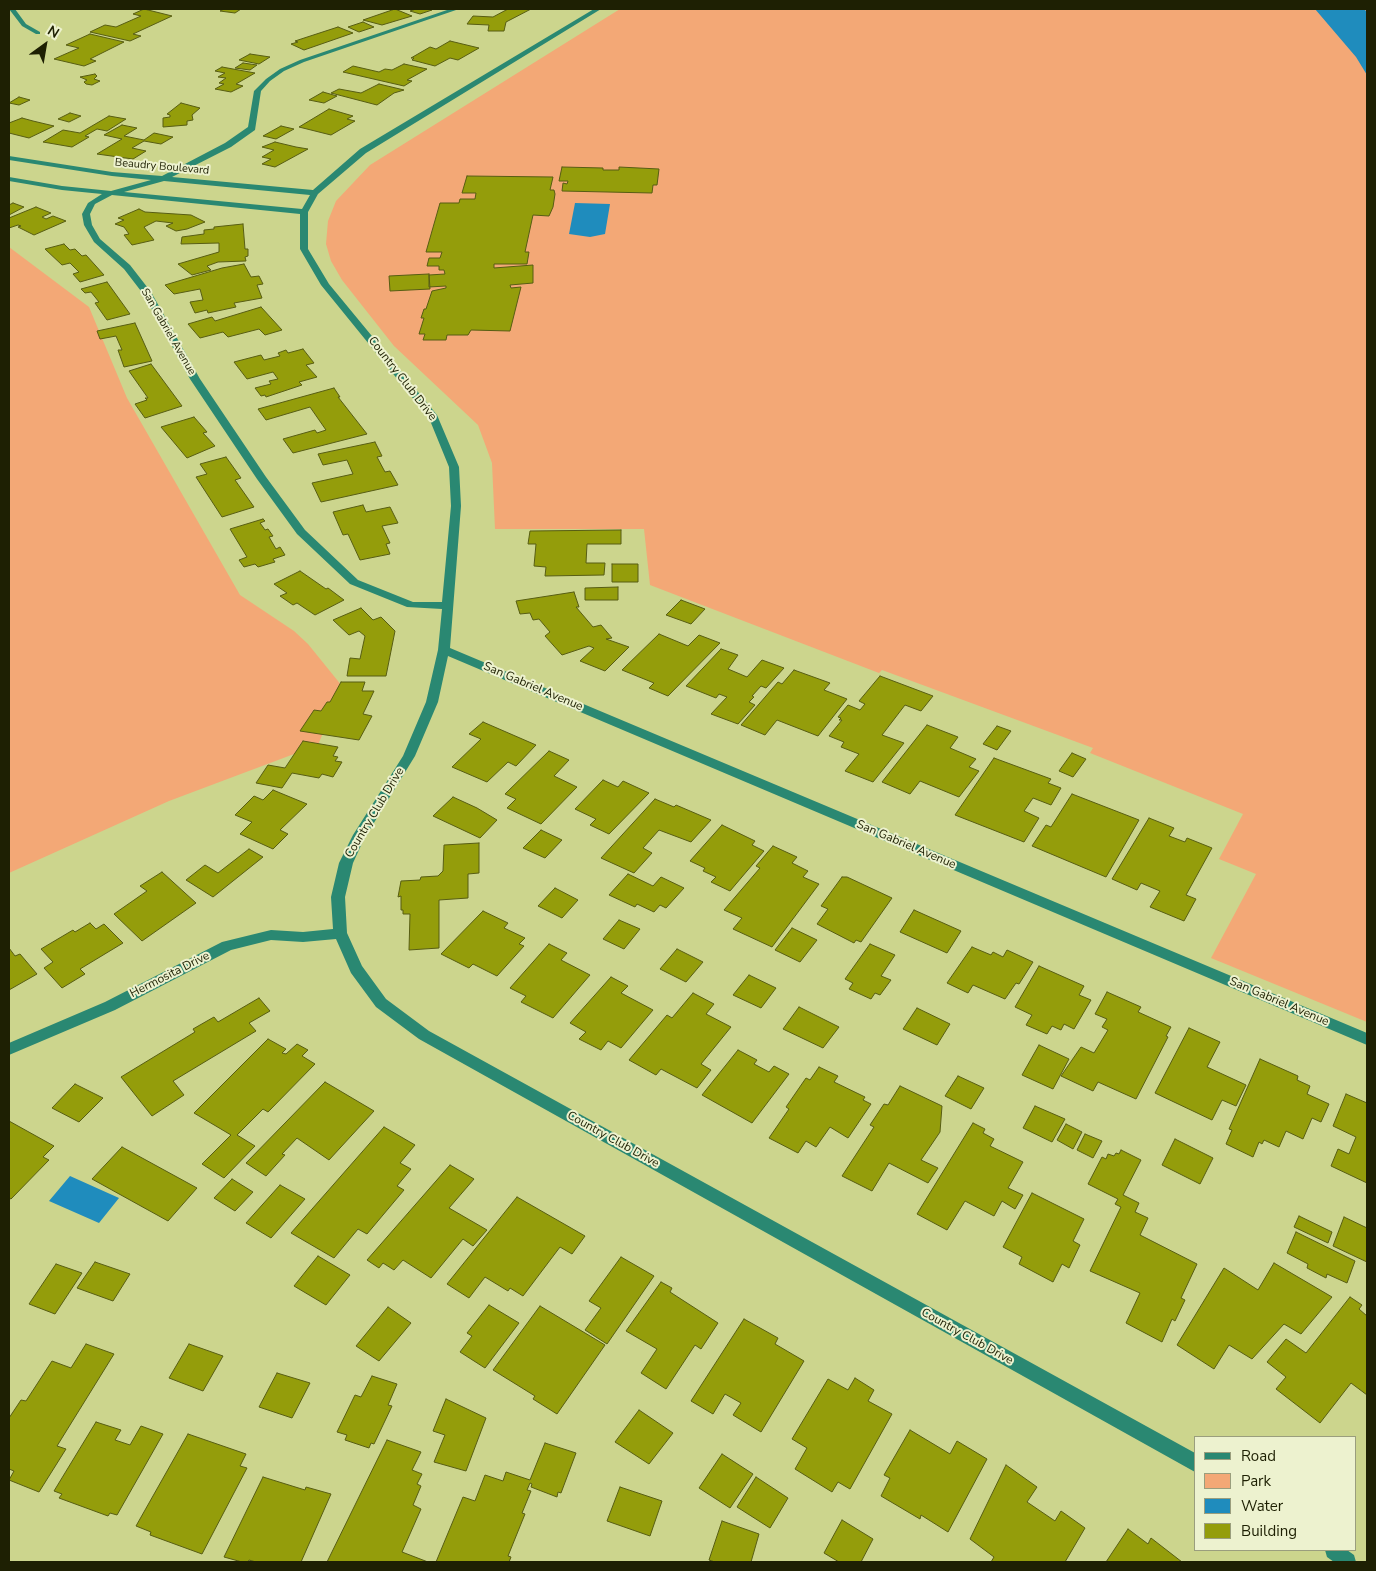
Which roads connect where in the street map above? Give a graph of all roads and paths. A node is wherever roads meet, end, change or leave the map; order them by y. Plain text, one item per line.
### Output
1 (12, 9) edge
2 (456, 9) edge
3 (598, 9) edge
4 (38, 34) dead end
5 (9, 158) edge
6 (9, 179) edge
7 (164, 179) junction
8 (110, 193) junction
9 (315, 193) junction
10 (304, 212) junction
11 (447, 606) junction
12 (444, 650) junction
13 (340, 933) junction
14 (1367, 1040) edge
15 (9, 1049) edge
16 (1194, 1462) edge
17 (1335, 1551) edge
18 (1347, 1562) edge

1 - 4 street
2 - 7 street, San Gabriel Avenue
3 - 9 street
5 - 7 street, Beaudry Boulevard
6 - 8 street
7 - 8 street, San Gabriel Avenue
7 - 9 street, Beaudry Boulevard
8 - 10 street
8 - 11 street, San Gabriel Avenue
9 - 10 street
10 - 11 street, Country Club Drive
11 - 12 street, Country Club Drive
12 - 13 street, Country Club Drive
12 - 14 street, San Gabriel Avenue
13 - 15 street, Hermosita Drive
13 - 16 street, Country Club Drive
17 - 18 street

